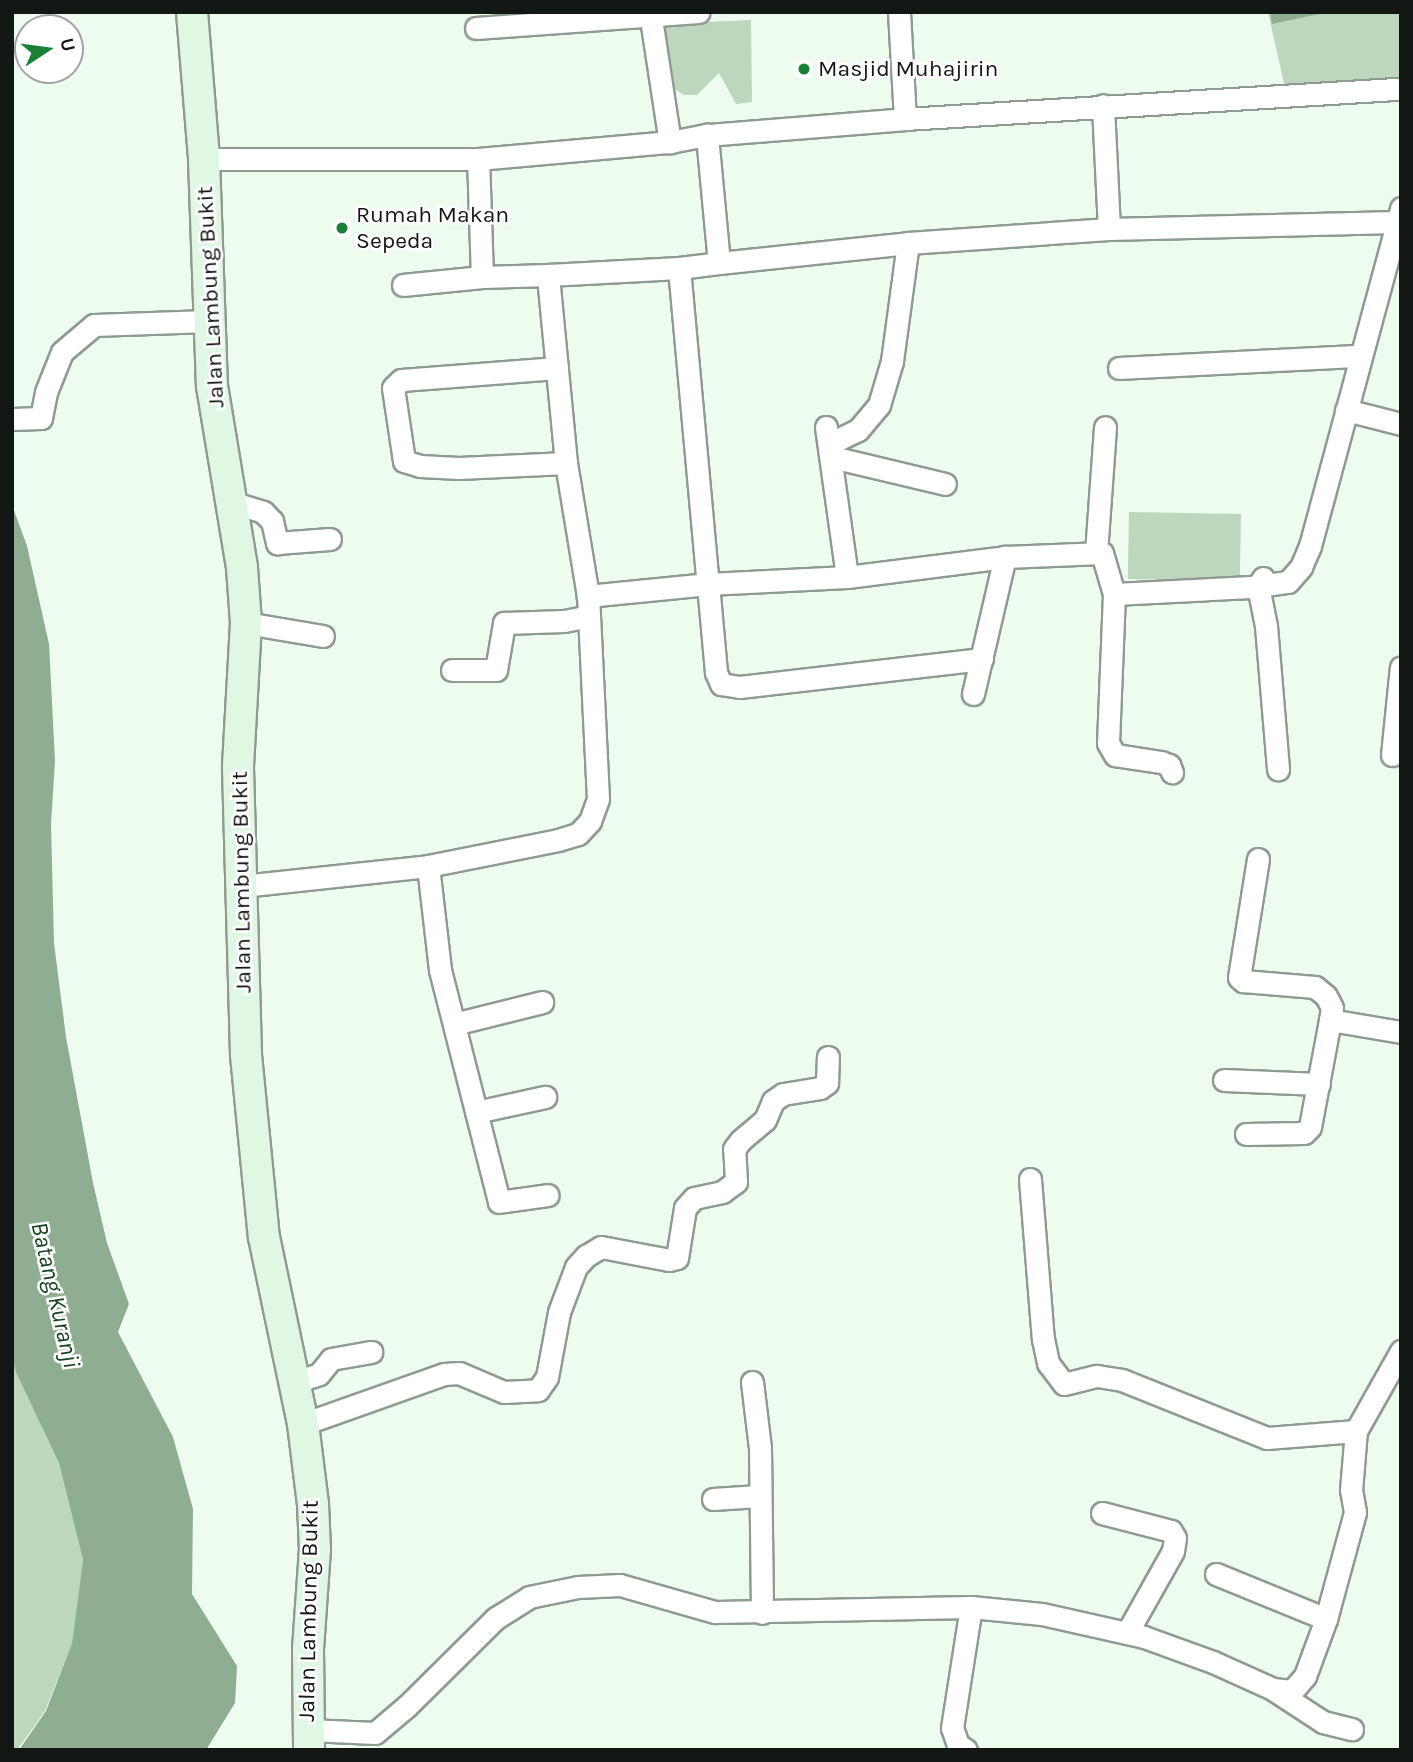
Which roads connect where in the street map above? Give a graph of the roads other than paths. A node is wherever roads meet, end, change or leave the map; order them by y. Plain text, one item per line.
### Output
1 (192, 12) edge
2 (698, 12) edge
3 (899, 12) edge
4 (650, 14) edge
5 (549, 18) edge
6 (476, 28) dead end
7 (1401, 89) edge
8 (1103, 105) junction
9 (905, 119) junction
10 (707, 135) junction
11 (670, 142) junction
12 (204, 159) junction
13 (478, 159) junction
14 (1398, 215) edge
15 (1109, 229) junction
16 (908, 243) junction
17 (719, 263) junction
18 (678, 268) junction
19 (548, 275) junction
20 (482, 277) junction
21 (404, 285) dead end
22 (208, 321) junction
23 (1360, 356) junction
24 (557, 368) junction
25 (1119, 368) dead end
26 (1346, 410) junction
27 (12, 419) edge
28 (1401, 424) edge
29 (1105, 426) dead end
30 (829, 443) junction
31 (566, 463) junction
32 (945, 484) dead end
33 (231, 502) junction
34 (330, 539) dead end
35 (1096, 553) junction
36 (1005, 557) junction
37 (847, 577) junction
38 (1260, 582) junction
39 (708, 584) junction
40 (1114, 594) junction
41 (588, 606) junction
42 (246, 624) junction
43 (323, 636) dead end
44 (982, 659) junction
45 (1401, 667) edge
46 (452, 670) dead end
47 (973, 694) dead end
48 (1392, 755) dead end
49 (1278, 769) dead end
50 (1172, 772) dead end
51 (1258, 859) dead end
52 (428, 866) junction
53 (243, 886) junction
54 (542, 1002) dead end
55 (1330, 1020) junction
56 (454, 1024) junction
57 (1401, 1032) edge
58 (828, 1057) dead end
59 (1224, 1080) dead end
60 (1319, 1084) junction
61 (545, 1097) dead end
62 (476, 1112) junction
63 (1246, 1134) dead end
64 (1030, 1179) dead end
65 (548, 1195) dead end
66 (1401, 1350) edge
67 (371, 1352) dead end
68 (295, 1382) junction
69 (752, 1382) dead end
70 (303, 1424) junction
71 (1356, 1432) junction
72 (759, 1496) junction
73 (713, 1499) dead end
74 (1102, 1513) dead end
75 (1216, 1574) dead end
76 (971, 1607) junction
77 (762, 1613) junction
78 (1326, 1619) junction
79 (1127, 1633) junction
80 (1273, 1689) junction
81 (1352, 1729) dead end
82 (308, 1740) edge
83 (966, 1750) edge

1 - 12 street, Jalan Lambung Bukit
2 - 4 street
3 - 9 street
4 - 5 street
4 - 11 street
5 - 6 street
7 - 8 street
8 - 9 street
8 - 15 street
9 - 10 street
10 - 11 street
10 - 17 street
11 - 13 street
12 - 13 street
12 - 22 street, Jalan Lambung Bukit
13 - 20 street
14 - 15 street
14 - 23 street
15 - 16 street
16 - 17 street
16 - 30 street
17 - 18 street
18 - 19 street
18 - 39 street
19 - 20 street
19 - 24 street
20 - 21 street
22 - 27 street
22 - 33 street, Jalan Lambung Bukit
23 - 25 street
23 - 26 street
24 - 31 street
24 - 31 street
26 - 28 street
26 - 38 street
29 - 35 street
30 - 32 street
30 - 37 street
31 - 41 street
33 - 34 street
33 - 42 street, Jalan Lambung Bukit
35 - 36 street
35 - 40 street
36 - 37 street
36 - 44 street
37 - 39 street
38 - 40 street
38 - 49 street
39 - 41 street
39 - 44 street
40 - 50 street
41 - 46 street
41 - 52 street
42 - 43 street
42 - 53 street, Jalan Lambung Bukit
44 - 47 street
45 - 48 street
51 - 55 street
52 - 53 street
52 - 56 street
53 - 68 street, Jalan Lambung Bukit
54 - 56 street
55 - 57 street
55 - 60 street
56 - 62 street
58 - 70 street
59 - 60 street
60 - 63 street
61 - 62 street
62 - 65 street
64 - 71 street
66 - 71 street
67 - 68 street
68 - 70 street, Jalan Lambung Bukit
69 - 72 street
70 - 82 street, Jalan Lambung Bukit
71 - 78 street
72 - 73 street
72 - 77 street
74 - 79 street
75 - 78 street
76 - 77 street
76 - 79 street
76 - 83 street
77 - 82 street
78 - 80 street
79 - 80 street
80 - 81 street

